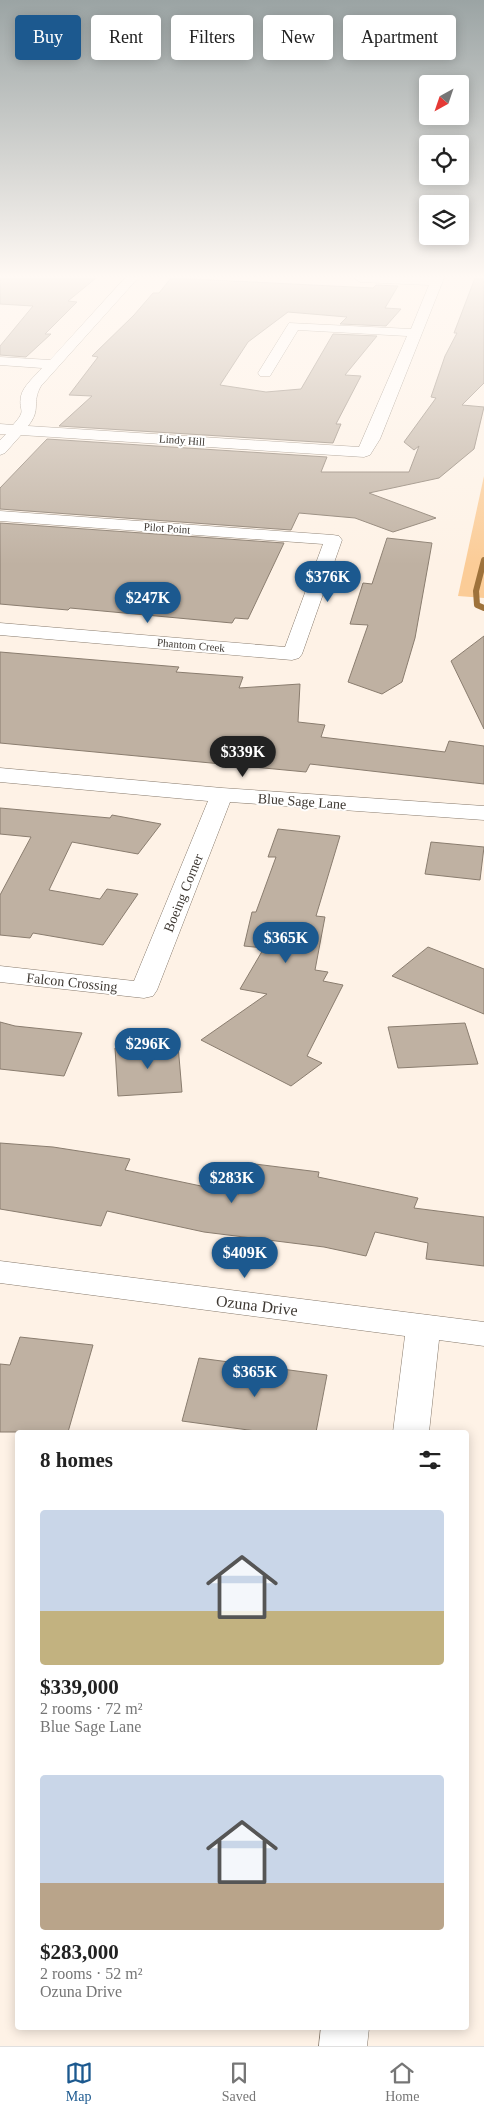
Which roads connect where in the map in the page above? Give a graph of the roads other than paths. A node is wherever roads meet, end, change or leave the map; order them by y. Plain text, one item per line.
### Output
1 (45, 373) edge
2 (399, 373) edge
3 (0, 429) edge
4 (18, 430) junction
5 (0, 450) edge
6 (0, 516) edge
7 (0, 629) edge
8 (292, 654) joint
9 (0, 775) edge
10 (222, 795) junction
11 (484, 813) edge
12 (0, 974) edge
13 (144, 990) joint
14 (0, 1272) edge
15 (423, 1327) junction
16 (484, 1334) edge
17 (411, 1430) edge
18 (345, 2030) edge
19 (343, 2046) edge

1 - 4 street
2 - 4 street, Lindy Hill
3 - 4 street, Lindy Hill
4 - 5 street
6 - 8 street, Pilot Point
7 - 8 street, Phantom Creek
9 - 10 street, Blue Sage Lane
10 - 11 street, Blue Sage Lane
10 - 13 street, Boeing Corner
12 - 13 street, Falcon Crossing
14 - 15 street, Ozuna Drive
15 - 16 street, Ozuna Drive
15 - 17 street
18 - 19 street

